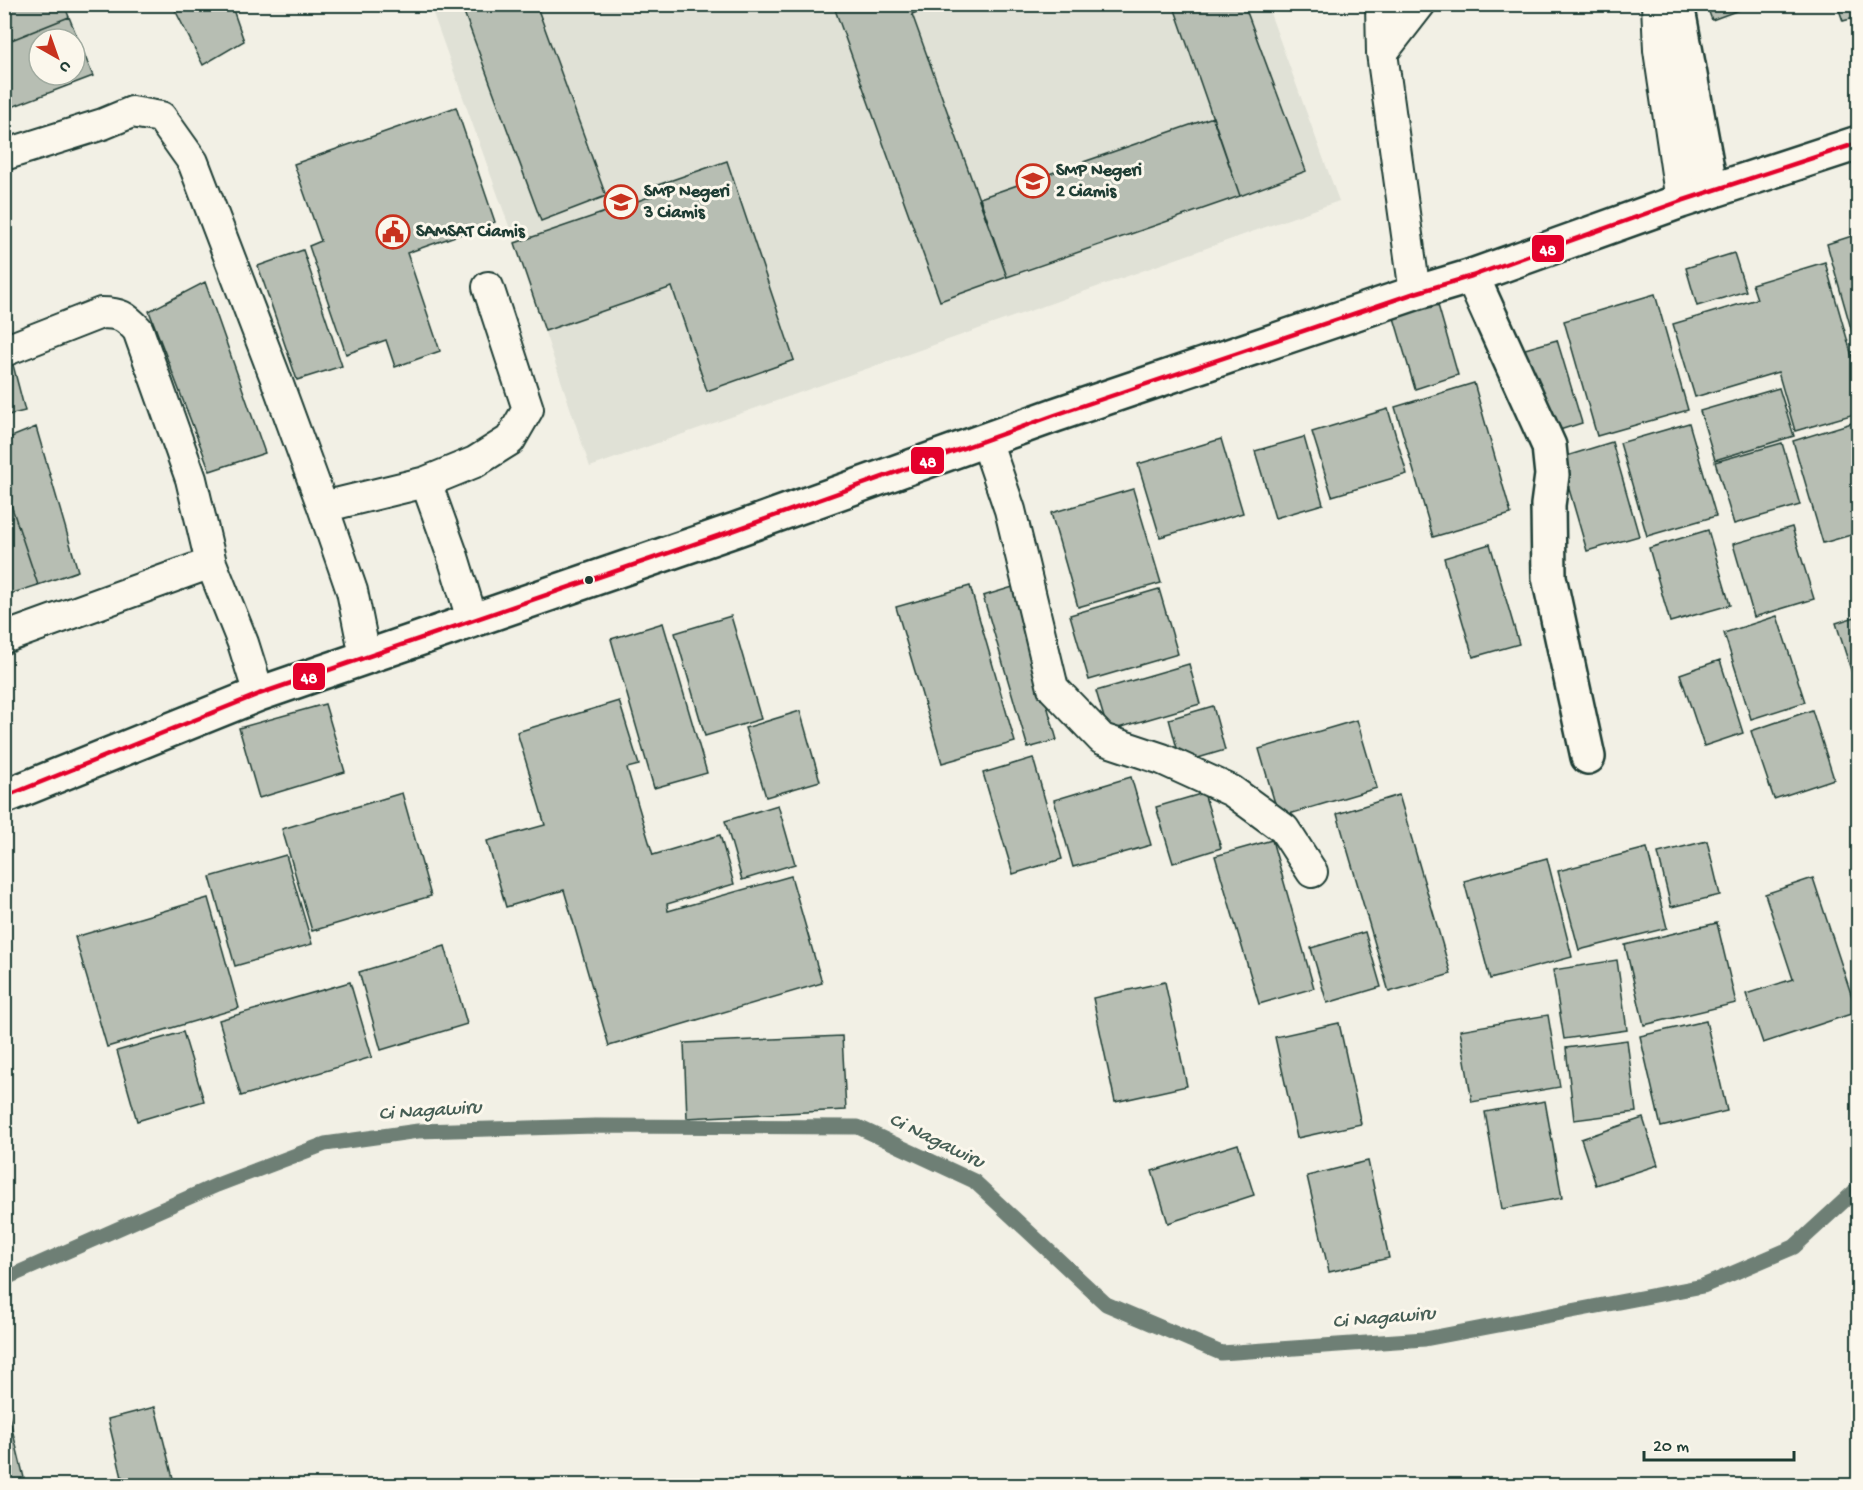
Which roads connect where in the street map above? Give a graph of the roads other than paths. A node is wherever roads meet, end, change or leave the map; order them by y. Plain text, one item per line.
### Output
1 (1381, 4) edge
2 (1420, 4) edge
3 (1657, 4) edge
4 (1677, 4) edge
5 (1382, 53) junction
6 (1858, 143) edge
7 (4, 155) edge
8 (1711, 190) junction
9 (1681, 201) junction
10 (1472, 276) junction
11 (488, 287) dead end
12 (1415, 293) junction
13 (4, 351) edge
14 (986, 440) junction
15 (426, 482) junction
16 (323, 507) junction
17 (212, 563) junction
18 (472, 619) junction
19 (4, 638) edge
20 (364, 656) junction
21 (259, 694) junction
22 (1588, 757) dead end
23 (4, 797) edge
24 (1312, 872) dead end

1 - 5 lane
2 - 5 lane
3 - 9 lane
4 - 8 main road
5 - 12 lane
6 - 8 main road
7 - 16 lane
8 - 9 main road
9 - 10 main road
10 - 12 main road
10 - 22 main road
11 - 15 lane
12 - 14 main road
13 - 17 lane
14 - 18 main road
14 - 24 lane
15 - 16 lane
15 - 18 lane
16 - 20 lane
17 - 19 lane
17 - 21 lane
18 - 20 main road
20 - 21 main road
21 - 23 main road

